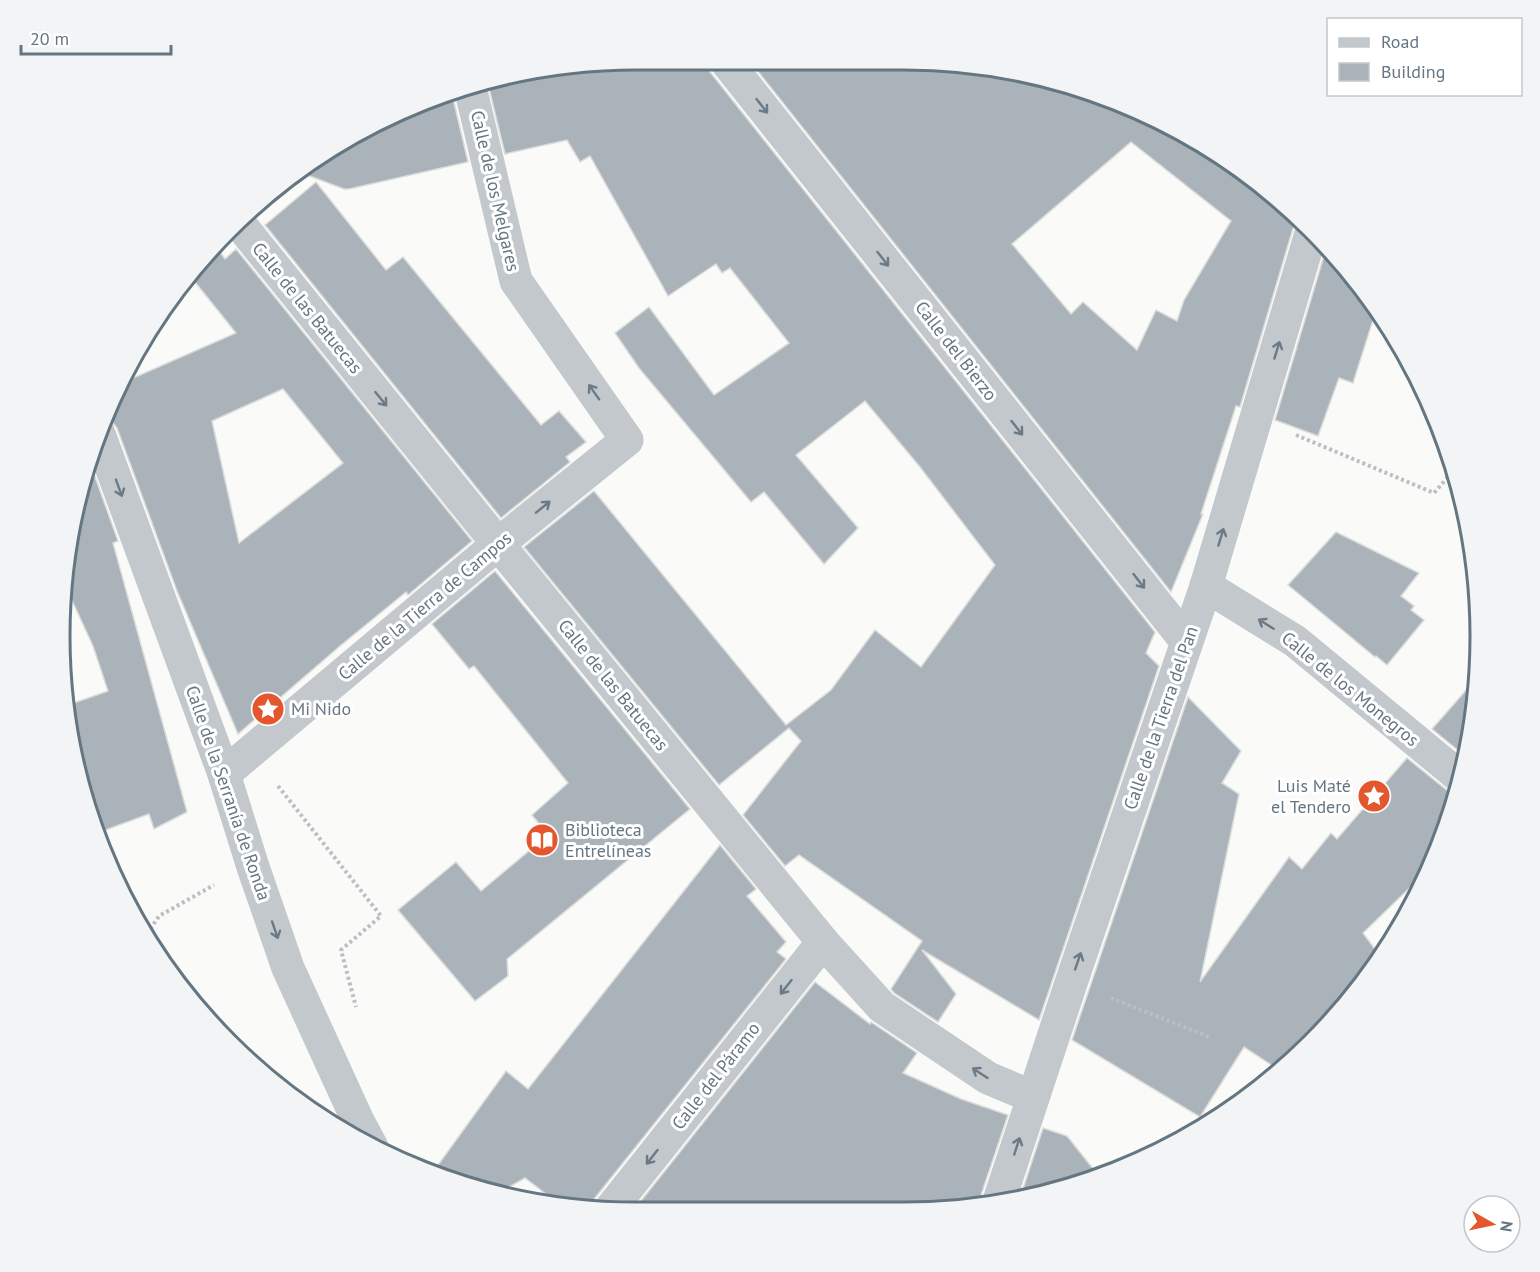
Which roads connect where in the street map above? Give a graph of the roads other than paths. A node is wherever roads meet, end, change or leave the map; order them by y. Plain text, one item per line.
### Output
1 (733, 70) edge
2 (472, 95) edge
3 (243, 229) edge
4 (1309, 241) edge
5 (627, 440) joint
6 (104, 447) edge
7 (498, 544) junction
8 (1206, 585) junction
9 (1186, 641) junction
10 (1453, 771) edge
11 (224, 774) junction
12 (823, 942) junction
13 (1033, 1097) junction
14 (364, 1131) edge
15 (1002, 1193) edge
16 (617, 1201) edge

1 -> 9 street, Calle del Bierzo
5 -> 2 street, Calle de los Melgares
3 -> 7 street, Calle de las Batuecas
8 -> 4 street, Calle de la Tierra del Pan
7 -> 5 street, Calle de la Tierra de Campos
6 -> 11 street, Calle de la Serranía de Ronda
7 - 11 street, Calle de la Tierra de Campos
7 - 12 street, Calle de las Batuecas
8 - 9 street, Calle de la Tierra del Pan
10 -> 8 street, Calle de los Monegros
13 -> 9 street, Calle de la Tierra del Pan
11 -> 14 street, Calle de la Serranía de Ronda
13 -> 12 street, Calle de las Batuecas
12 -> 16 street, Calle del Páramo
15 -> 13 street, Calle de la Tierra del Pan

